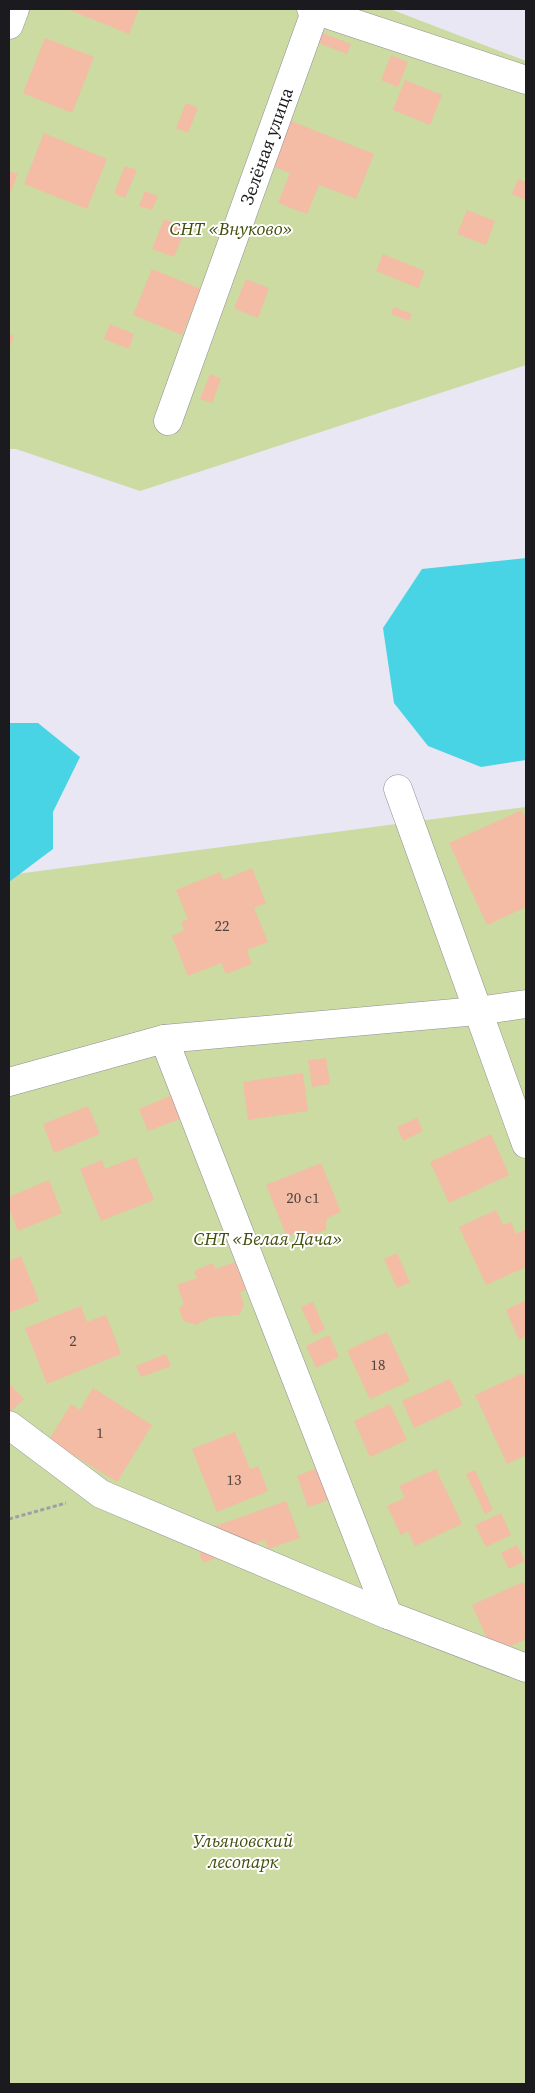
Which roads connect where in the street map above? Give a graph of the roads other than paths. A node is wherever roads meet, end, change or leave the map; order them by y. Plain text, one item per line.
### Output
1 (15, 9) edge
2 (313, 10) edge
3 (9, 25) edge
4 (526, 80) edge
5 (168, 422) dead end
6 (398, 789) dead end
7 (526, 1004) edge
8 (477, 1011) junction
9 (164, 1039) junction
10 (9, 1082) edge
11 (526, 1144) edge
12 (9, 1425) edge
13 (388, 1615) junction
14 (526, 1668) edge

1 - 3 street
2 - 4 street
2 - 5 street, Зелёная улица
6 - 8 street
7 - 8 street
8 - 9 street
8 - 11 street
9 - 10 street
9 - 13 street
12 - 13 street
13 - 14 street

